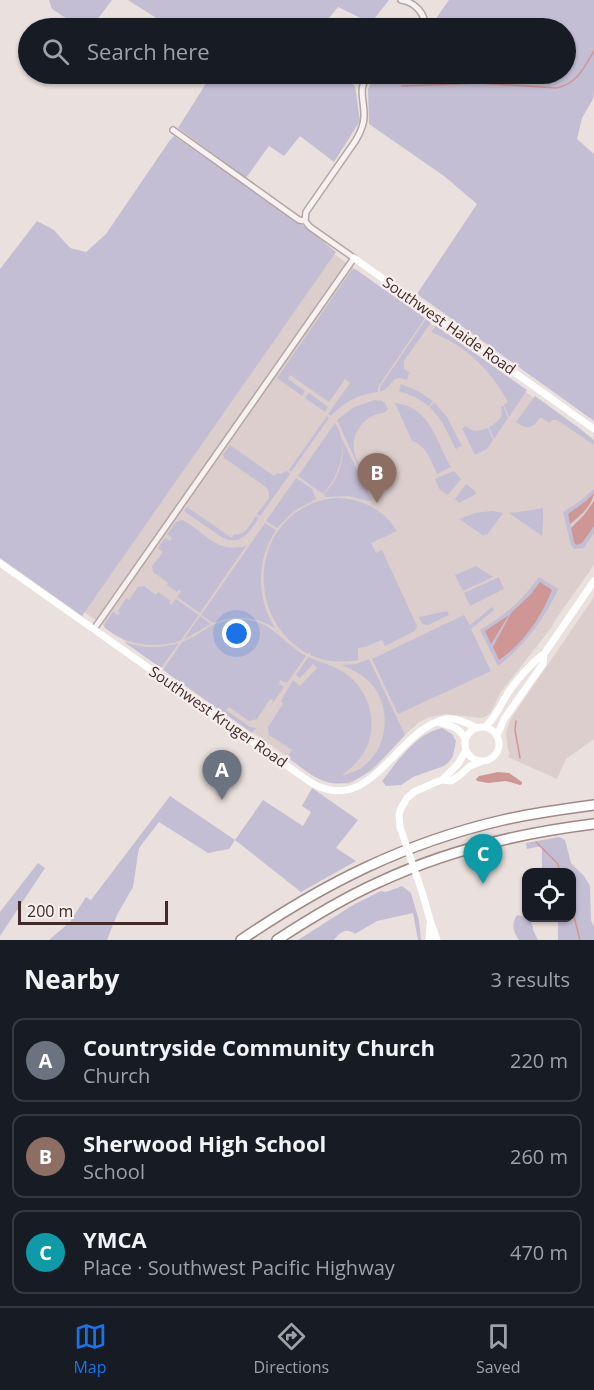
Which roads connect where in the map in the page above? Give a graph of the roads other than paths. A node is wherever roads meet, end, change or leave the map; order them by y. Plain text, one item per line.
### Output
1 (401, 0) edge
2 (424, 18) edge
3 (363, 84) edge
4 (173, 130) dead end
5 (305, 221) junction
6 (354, 258) junction
7 (594, 429) edge
8 (0, 563) edge
9 (594, 581) edge
10 (94, 629) junction
11 (544, 654) junction
12 (439, 722) junction
13 (481, 727) junction
14 (497, 736) junction
15 (465, 739) junction
16 (466, 750) junction
17 (483, 761) junction
18 (442, 780) junction
19 (594, 805) edge
20 (594, 824) edge
21 (407, 849) junction
22 (414, 868) junction
23 (431, 923) junction
24 (242, 940) edge
25 (277, 940) edge
26 (429, 940) edge
27 (437, 940) edge

1 - 2 street
3 - 5 street
4 - 5 street, Southwest Haide Road
5 - 6 street, Southwest Haide Road
6 - 7 street, Southwest Haide Road
6 - 10 street
8 - 10 street, Southwest Kruger Road
9 - 11 street
10 - 12 street, Southwest Kruger Road
11 - 13 street
11 - 14 street
12 - 13 street
12 - 15 street
13 - 14 street
13 - 15 street
14 - 17 street
15 - 16 street
16 - 17 street
16 - 18 street
17 - 18 street
18 - 21 street
19 - 21 highway
20 - 22 highway
21 - 22 street
21 - 24 highway
22 - 23 street
22 - 25 highway
23 - 26 street
23 - 27 street

